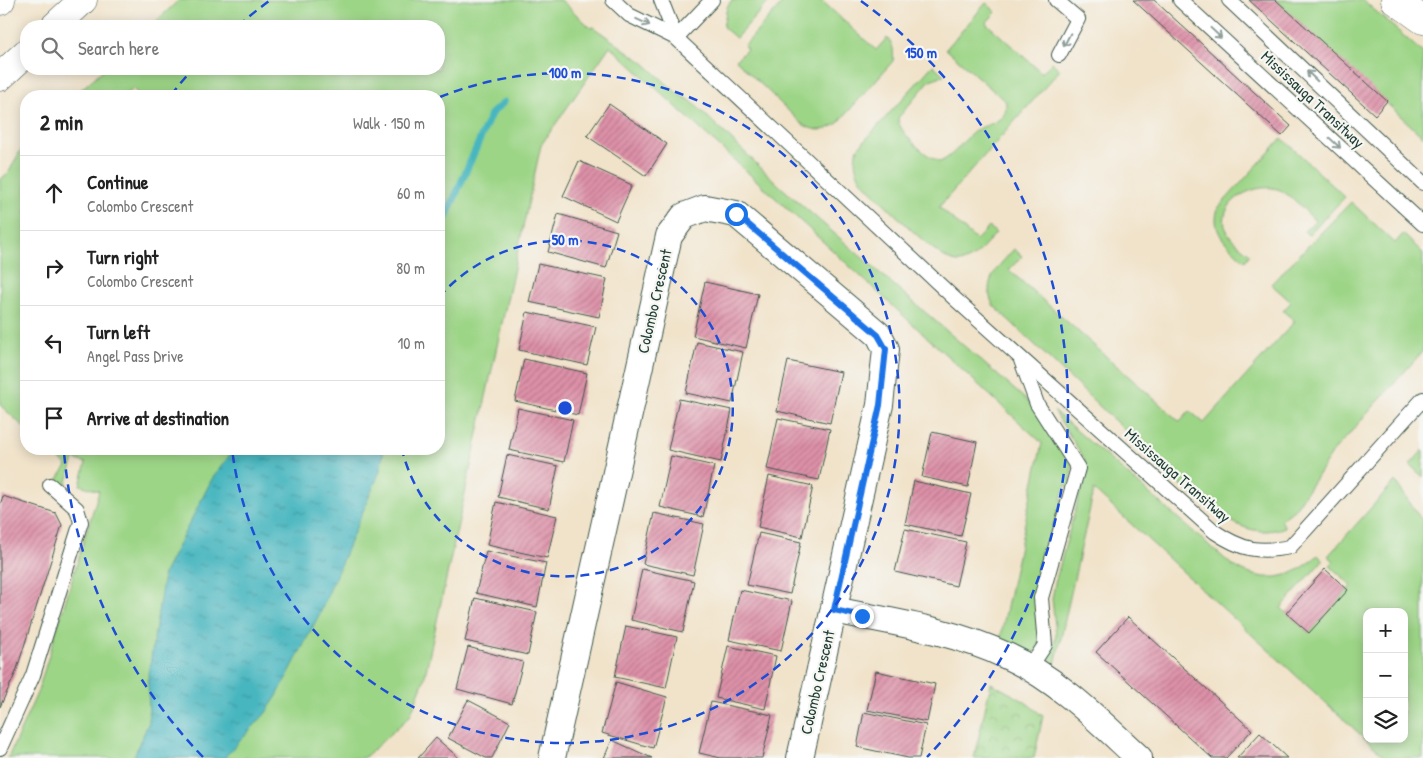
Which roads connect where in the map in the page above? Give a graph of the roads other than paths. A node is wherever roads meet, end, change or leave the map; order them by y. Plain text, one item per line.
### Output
1 (83, 0) edge
2 (612, 0) edge
3 (662, 0) edge
4 (712, 0) edge
5 (1056, 0) edge
6 (1180, 0) edge
7 (1229, 0) edge
8 (1395, 0) edge
9 (1416, 0) edge
10 (1423, 6) edge
11 (61, 20) edge
12 (1423, 20) edge
13 (676, 38) junction
14 (1059, 55) dead end
15 (20, 59) edge
16 (0, 77) edge
17 (1423, 183) edge
18 (1423, 224) edge
19 (1020, 357) junction
20 (1423, 399) edge
21 (50, 484) dead end
22 (834, 610) junction
23 (1030, 668) junction
24 (0, 748) edge
25 (552, 758) edge
26 (800, 758) edge
27 (1139, 758) edge

1 - 11 main road
2 -> 13 lane
3 - 13 lane
4 - 13 lane
5 -> 14 lane
6 -> 18 lane, Mississauga Transitway
17 -> 7 lane, Mississauga Transitway
8 - 12 main road
9 - 10 main road
13 - 19 lane, Mississauga Transitway
15 - 16 main road
19 - 20 lane, Mississauga Transitway
19 - 23 lane
21 - 24 lane
22 - 23 street
22 - 25 street, Colombo Crescent
22 - 26 street, Colombo Crescent
23 - 27 street

